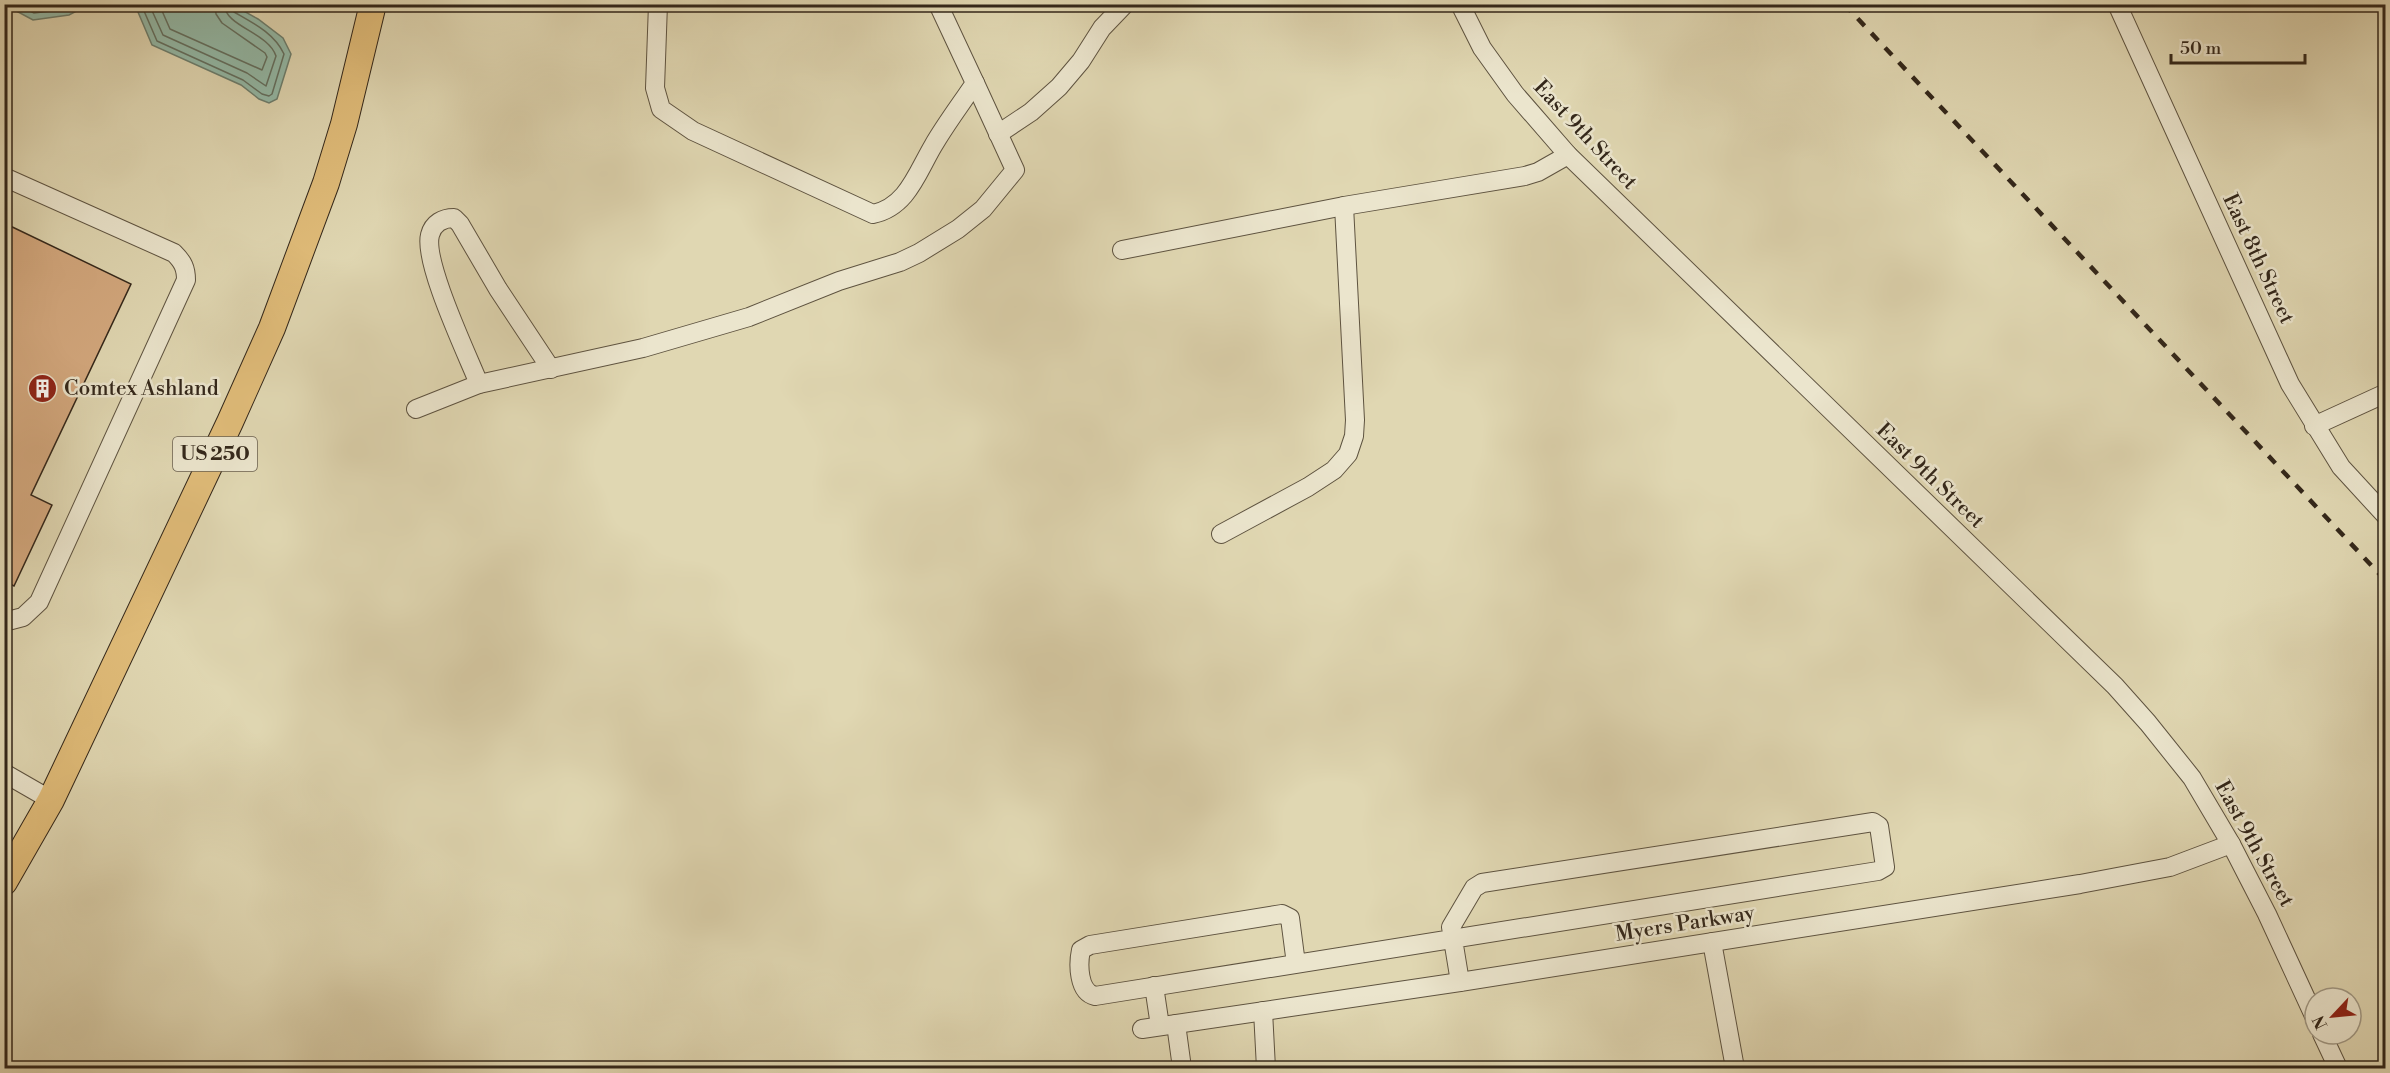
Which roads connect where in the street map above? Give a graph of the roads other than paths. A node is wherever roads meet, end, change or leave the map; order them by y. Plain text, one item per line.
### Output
1 (373, 4) edge
2 (658, 4) edge
3 (938, 4) edge
4 (1125, 4) edge
5 (1460, 4) edge
6 (2117, 4) edge
7 (975, 83) junction
8 (998, 134) junction
9 (1568, 155) junction
10 (4, 177) edge
11 (1344, 206) junction
12 (1122, 250) dead end
13 (551, 369) junction
14 (479, 384) junction
15 (2385, 393) edge
16 (416, 409) dead end
17 (2314, 426) junction
18 (2385, 516) edge
19 (1221, 534) dead end
20 (4, 622) edge
21 (4, 773) edge
22 (51, 800) junction
23 (2231, 844) junction
24 (4, 882) edge
25 (1453, 939) junction
26 (1712, 942) junction
27 (1296, 964) junction
28 (1460, 982) junction
29 (1154, 987) junction
30 (2303, 992) edge
31 (1263, 1011) junction
32 (1168, 1025) junction
33 (1142, 1029) dead end
34 (2328, 1046) edge
35 (1182, 1068) edge
36 (1266, 1068) edge
37 (1735, 1068) edge
38 (2338, 1068) edge

1 - 22 highway, US 250
2 - 7 street
3 - 7 street
4 - 8 street
5 - 9 street, East 9th Street
6 - 17 street, East 8th Street
7 - 8 street
8 - 13 street
9 - 11 street
9 - 23 street, East 9th Street
10 - 20 street
11 - 12 street
11 - 19 street
13 - 14 street
13 - 14 street
14 - 16 street
15 - 17 street
17 - 18 street, East 8th Street
21 - 22 street
22 - 24 highway, US 250
23 - 26 street, Myers Parkway
23 - 30 street, East 9th Street
25 - 25 street
25 - 27 street
25 - 28 street
26 - 28 street, Myers Parkway
26 - 37 street
27 - 29 street
27 - 29 street
28 - 31 street, Myers Parkway
29 - 32 street
31 - 32 street, Myers Parkway
31 - 36 street
32 - 33 street, Myers Parkway
32 - 35 street
34 - 38 street

